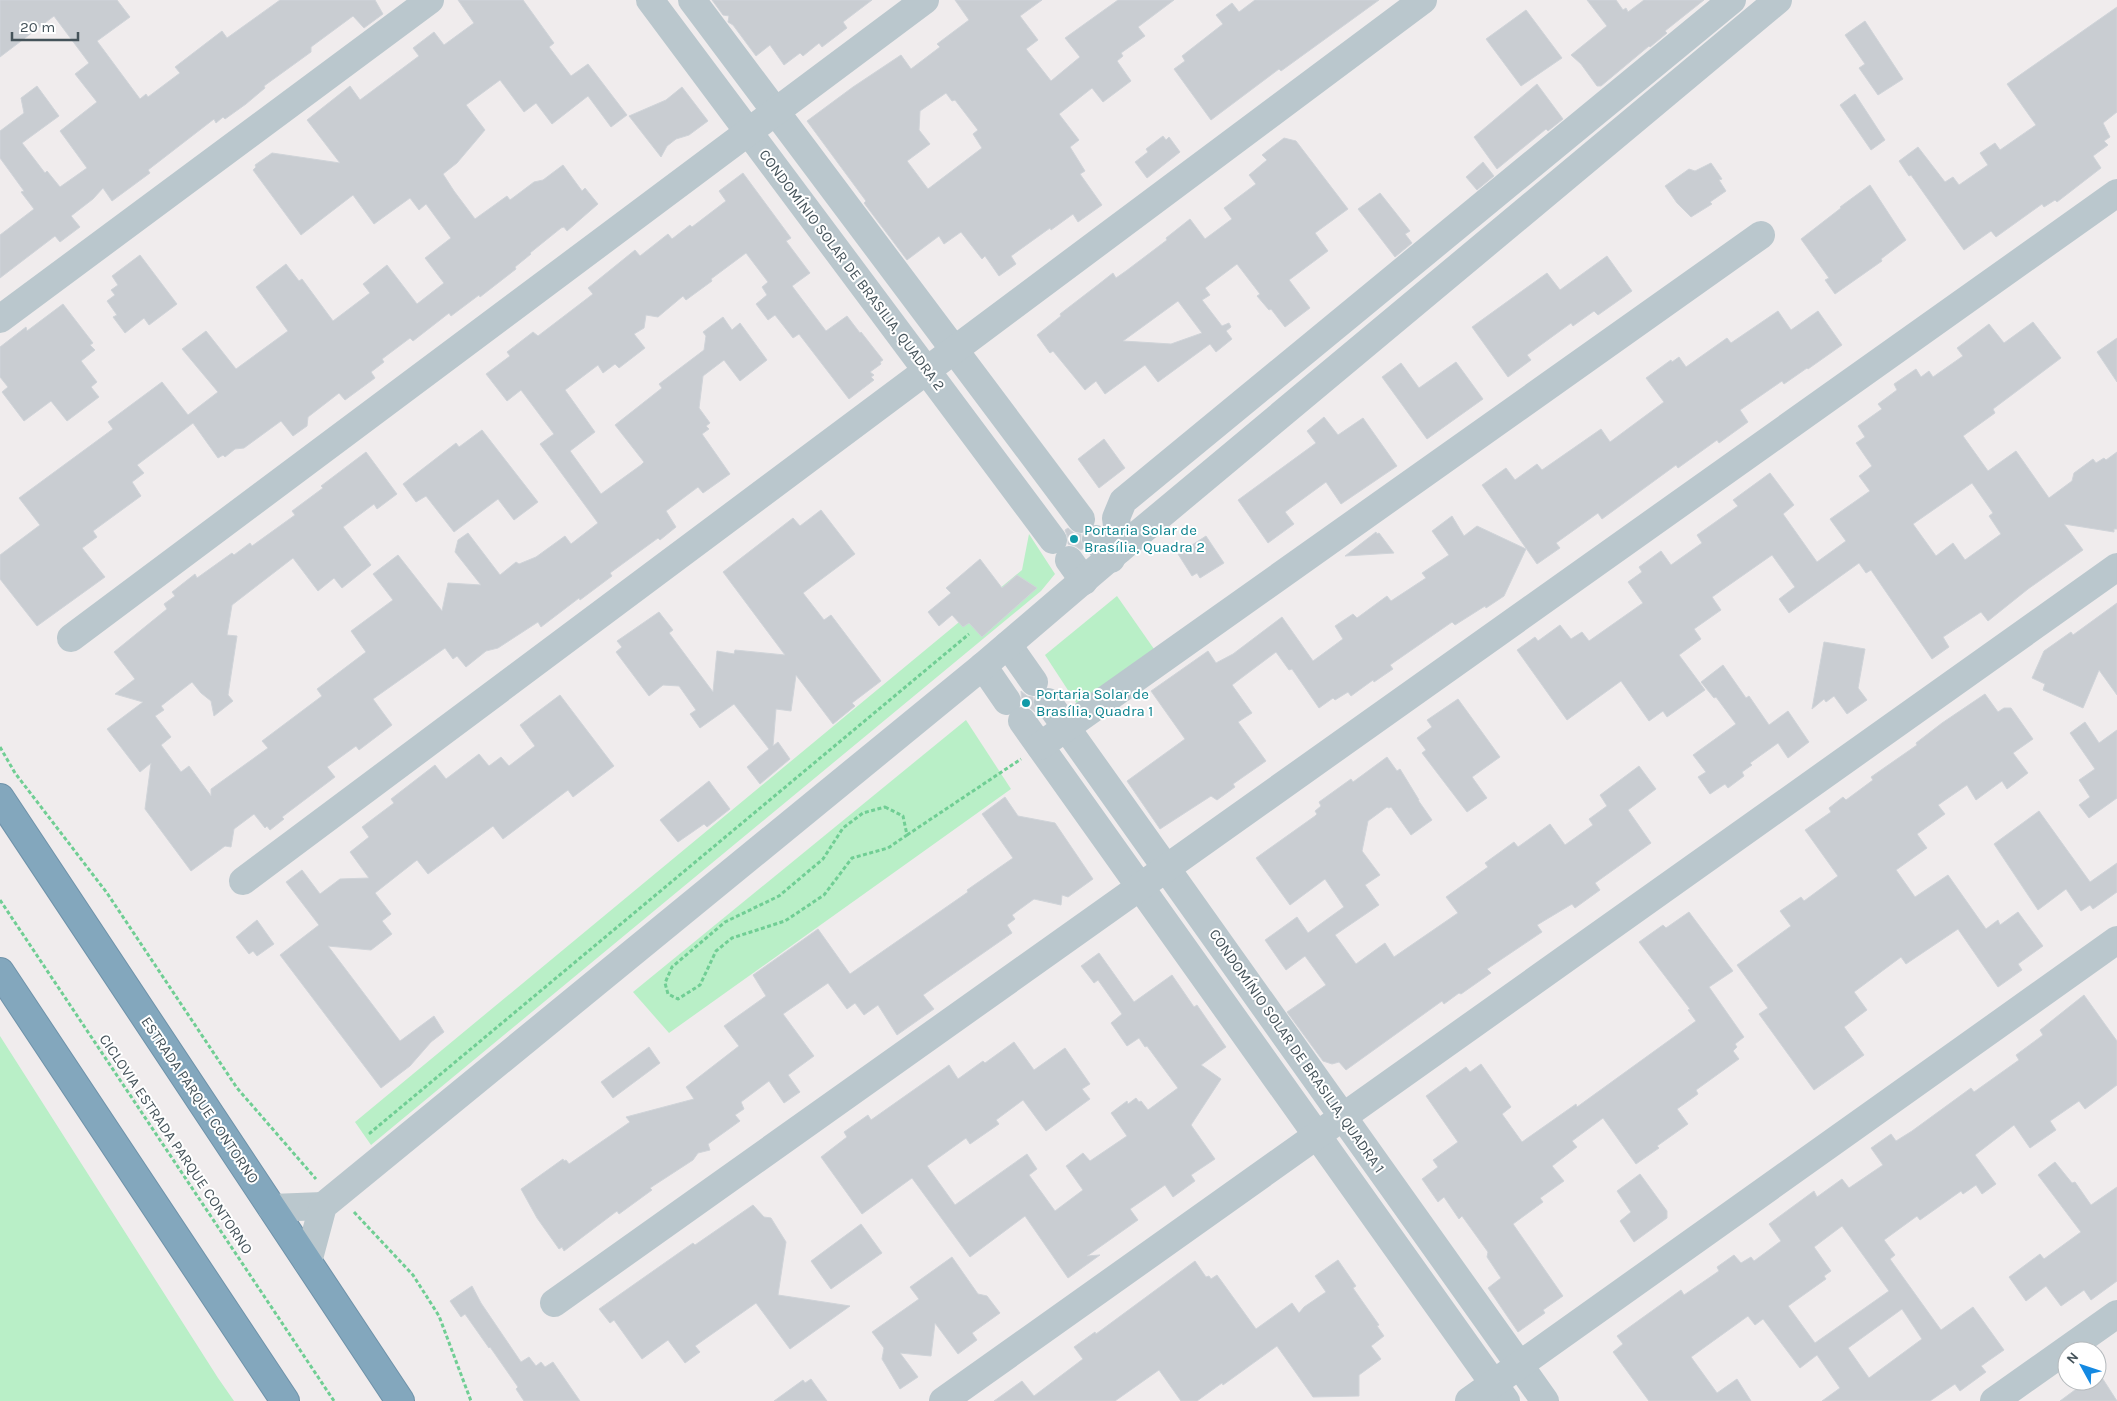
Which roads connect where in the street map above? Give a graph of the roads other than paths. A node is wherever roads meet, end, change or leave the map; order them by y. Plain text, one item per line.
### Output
1 (430, 0) edge
2 (650, 0) edge
3 (692, 0) edge
4 (925, 0) edge
5 (1423, 0) edge
6 (1732, 0) edge
7 (1776, 1) edge
8 (776, 111) junction
9 (748, 131) junction
10 (2117, 193) edge
11 (1761, 235) dead end
12 (0, 319) edge
13 (954, 350) junction
14 (927, 370) junction
15 (1095, 533) junction
16 (1062, 551) junction
17 (2117, 567) edge
18 (71, 638) dead end
19 (1008, 645) junction
20 (983, 666) junction
21 (1038, 687) junction
22 (1012, 707) junction
23 (1067, 728) junction
24 (1040, 746) junction
25 (0, 798) edge
26 (1166, 868) junction
27 (243, 881) dead end
28 (1140, 887) junction
29 (2117, 940) edge
30 (0, 972) edge
31 (1343, 1117) junction
32 (1317, 1135) junction
33 (330, 1200) junction
34 (272, 1208) junction
35 (308, 1262) junction
36 (554, 1302) dead end
37 (2117, 1314) edge
38 (1520, 1365) junction
39 (1499, 1392) edge
40 (285, 1401) edge
41 (400, 1401) edge
42 (943, 1401) edge
43 (1469, 1401) edge
44 (1545, 1401) edge
45 (1994, 1401) edge

1 - 12 street
2 - 9 street, CONDOMÍNIO SOLAR DE BRASILIA, QUADRA 2
3 - 8 street
4 - 8 street
5 - 13 street
6 - 15 street
7 - 15 street
8 - 9 street
8 - 13 street
9 - 14 street, CONDOMÍNIO SOLAR DE BRASILIA, QUADRA 2
9 - 18 street
10 - 26 street
11 - 23 street
13 - 14 street
13 - 15 street
14 - 16 street, CONDOMÍNIO SOLAR DE BRASILIA, QUADRA 2
14 - 27 street
15 - 16 street
15 - 16 street
16 - 19 street
17 - 31 street
19 - 20 street
19 - 21 street, CONDOMÍNIO SOLAR DE BRASILIA, QUADRA 1
20 - 22 street
20 - 33 street
21 - 22 street
21 - 23 street, CONDOMÍNIO SOLAR DE BRASILIA, QUADRA 1
22 - 24 street
23 - 24 street
23 - 26 street, CONDOMÍNIO SOLAR DE BRASILIA, QUADRA 1
24 - 28 street
25 - 34 highway, ESTRADA PARQUE CONTORNO
26 - 28 street
26 - 31 street, CONDOMÍNIO SOLAR DE BRASILIA, QUADRA 1
28 - 32 street
28 - 36 street
29 - 38 street
30 - 40 highway
31 - 32 street
31 - 38 street, CONDOMÍNIO SOLAR DE BRASILIA, QUADRA 1
32 - 39 street
32 - 42 street
33 - 34 street
33 - 35 street
34 - 35 highway, ESTRADA PARQUE CONTORNO
35 - 41 highway, ESTRADA PARQUE CONTORNO
37 - 45 street
38 - 39 street
38 - 44 street, CONDOMÍNIO SOLAR DE BRASILIA, QUADRA 1
39 - 43 street

